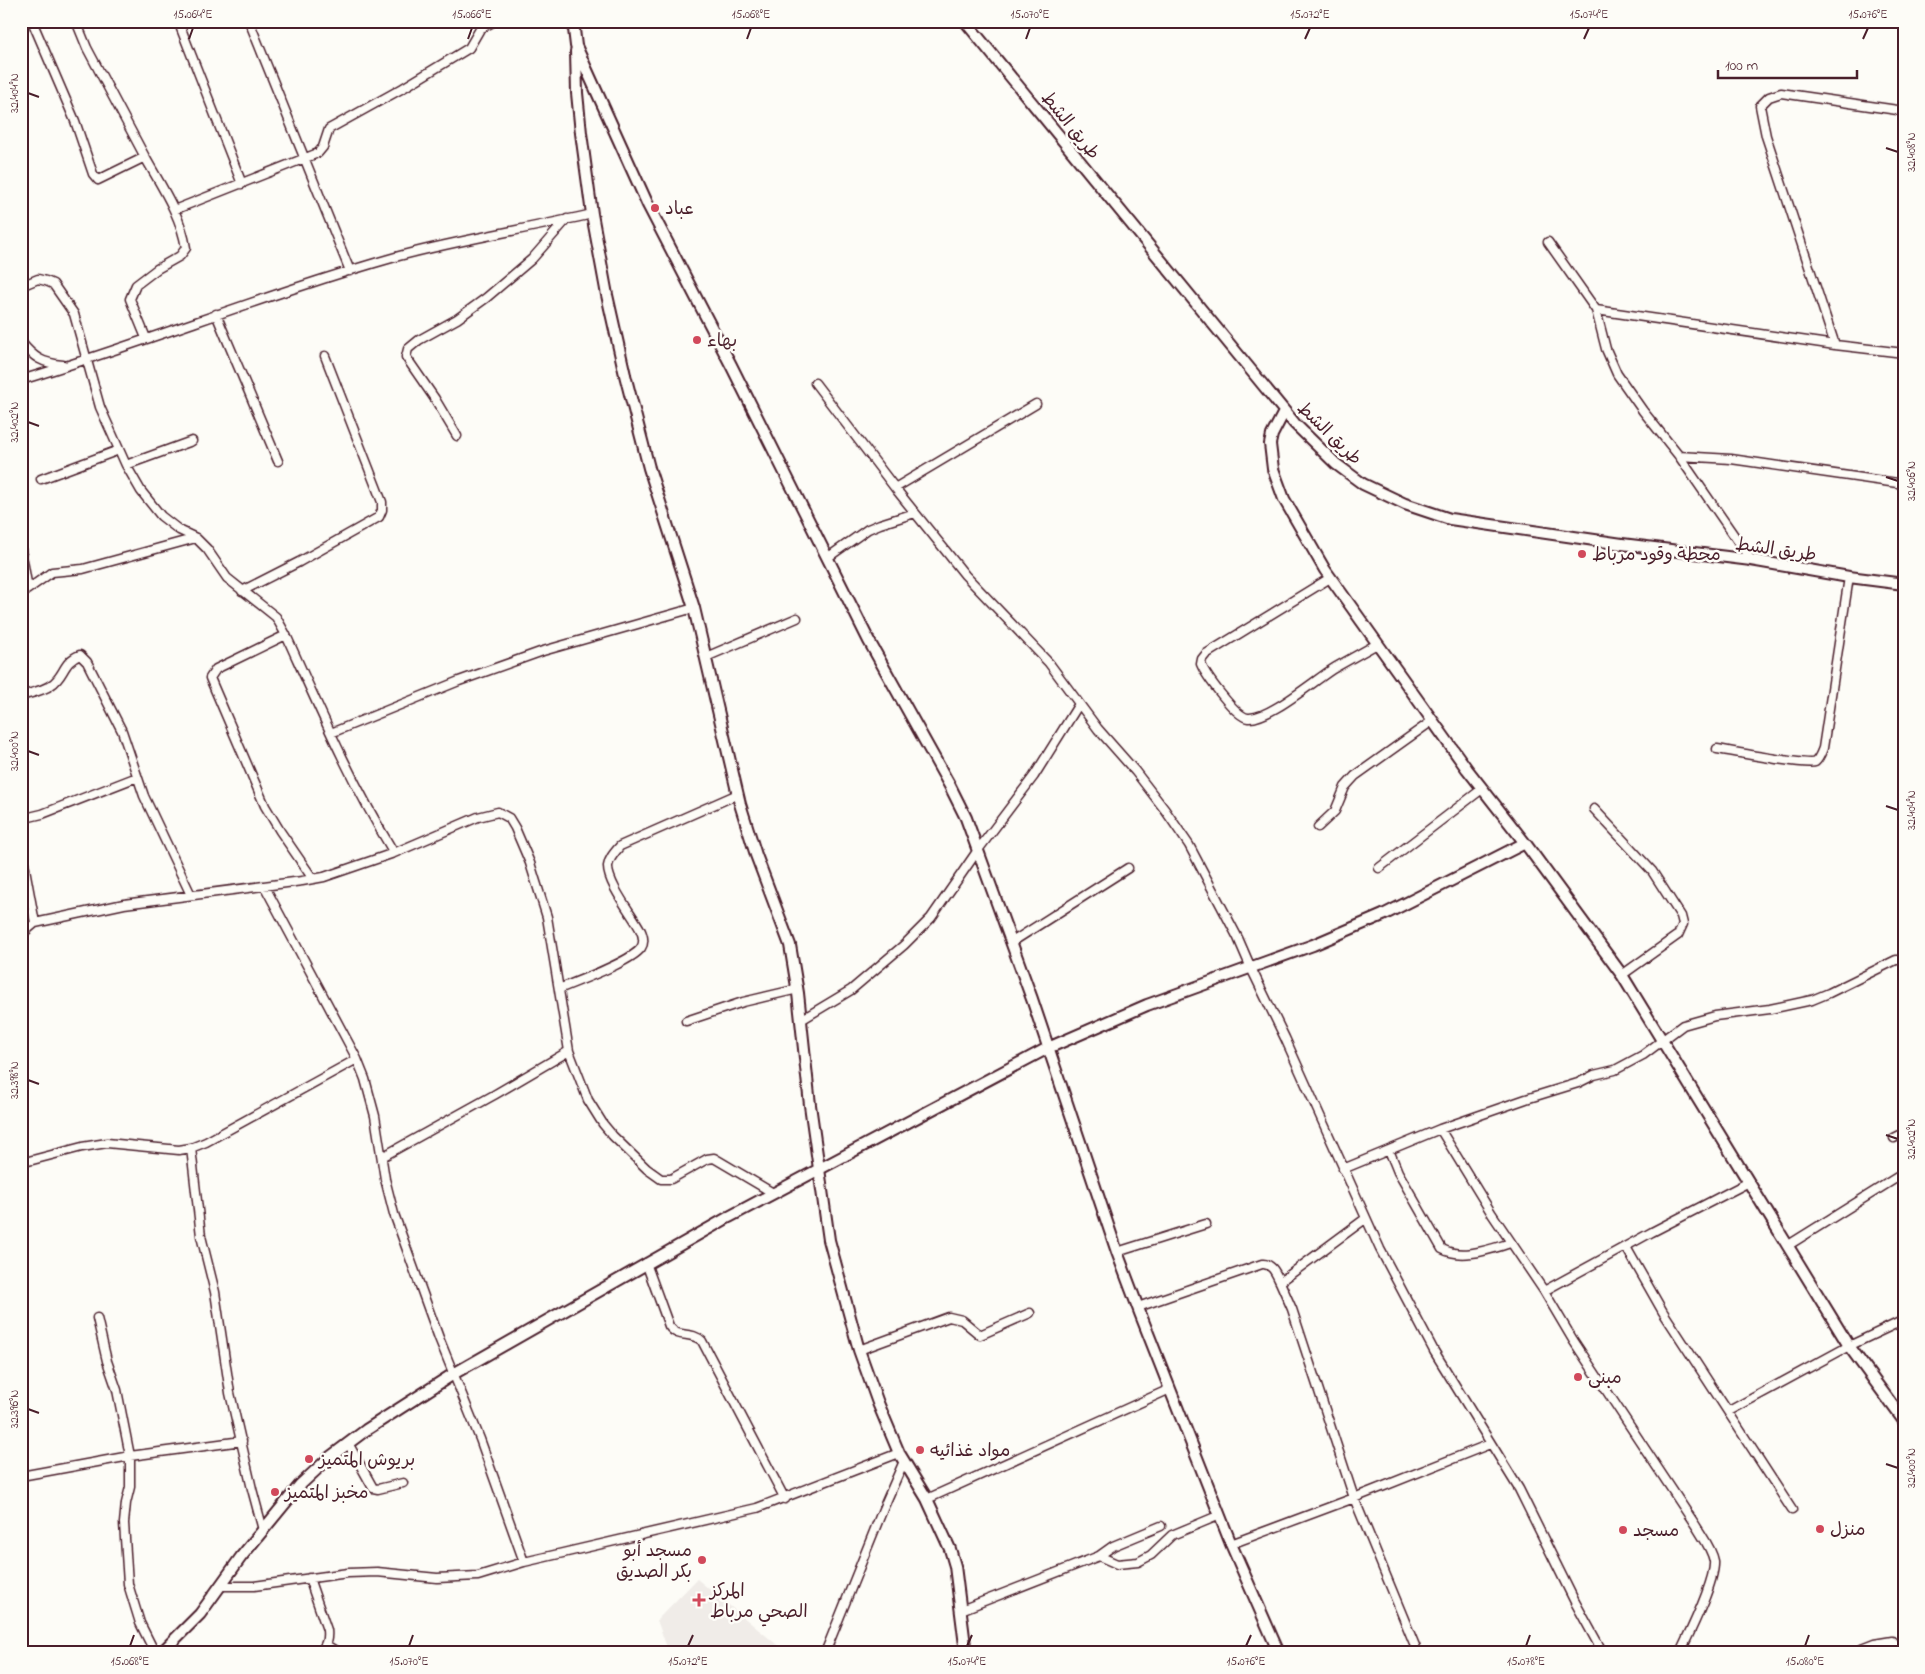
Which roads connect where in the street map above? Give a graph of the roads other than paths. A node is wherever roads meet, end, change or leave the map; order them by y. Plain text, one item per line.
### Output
1 (32, 21) edge
2 (76, 21) edge
3 (178, 21) edge
4 (249, 21) edge
5 (495, 21) edge
6 (573, 21) edge
7 (965, 21) edge
8 (576, 46) junction
9 (1904, 111) edge
10 (145, 157) junction
11 (304, 160) junction
12 (242, 184) junction
13 (174, 210) junction
14 (592, 214) junction
15 (567, 219) junction
16 (1548, 242) dead end
17 (350, 271) junction
18 (21, 286) edge
19 (1596, 310) junction
20 (216, 314) junction
21 (146, 338) junction
22 (21, 342) edge
23 (1835, 345) junction
24 (1904, 353) edge
25 (325, 356) dead end
26 (86, 360) junction
27 (68, 366) junction
28 (21, 380) edge
29 (815, 383) dead end
30 (1036, 404) dead end
31 (1284, 412) junction
32 (456, 436) dead end
33 (192, 441) dead end
34 (119, 450) junction
35 (1679, 456) junction
36 (278, 461) dead end
37 (126, 465) junction
38 (41, 479) dead end
39 (1904, 484) edge
40 (894, 488) junction
41 (915, 513) junction
42 (196, 538) junction
43 (21, 549) edge
44 (827, 558) junction
45 (1751, 560) junction
46 (1849, 577) junction
47 (1330, 578) junction
48 (1904, 584) edge
49 (242, 591) junction
50 (25, 592) edge
51 (694, 608) junction
52 (797, 618) dead end
53 (286, 635) junction
54 (1377, 644) junction
55 (706, 657) junction
56 (21, 696) edge
57 (1079, 704) junction
58 (1432, 722) junction
59 (331, 733) junction
60 (1717, 749) dead end
61 (137, 777) junction
62 (1482, 789) junction
63 (738, 794) junction
64 (1594, 808) dead end
65 (21, 819) edge
66 (1318, 827) dead end
67 (1525, 843) junction
68 (21, 847) edge
69 (978, 850) junction
70 (394, 853) junction
71 (1128, 868) dead end
72 (1379, 868) dead end
73 (313, 879) junction
74 (265, 887) junction
75 (191, 894) junction
76 (35, 923) junction
77 (21, 936) edge
78 (1012, 942) junction
79 (1904, 960) edge
80 (1250, 968) junction
81 (1622, 974) junction
82 (559, 989) junction
83 (798, 989) junction
84 (801, 1020) junction
85 (686, 1021) dead end
86 (1662, 1040) junction
87 (1048, 1048) junction
88 (569, 1051) junction
89 (357, 1059) junction
90 (1440, 1129) junction
91 (1904, 1132) edge
92 (1894, 1138) dead end
93 (191, 1148) junction
94 (1389, 1150) junction
95 (382, 1157) junction
96 (21, 1163) edge
97 (1343, 1169) junction
98 (818, 1170) junction
99 (1904, 1173) edge
100 (1749, 1182) junction
101 (773, 1193) junction
102 (1365, 1219) junction
103 (1206, 1224) dead end
104 (1511, 1243) junction
105 (1787, 1246) junction
106 (1626, 1247) junction
107 (1118, 1252) junction
108 (646, 1263) junction
109 (1280, 1282) junction
110 (1544, 1291) junction
111 (1138, 1307) junction
112 (1030, 1314) dead end
113 (97, 1318) dead end
114 (1904, 1320) edge
115 (1849, 1346) junction
116 (859, 1350) junction
117 (455, 1373) junction
118 (1170, 1389) junction
119 (1729, 1411) junction
120 (1904, 1421) edge
121 (242, 1441) junction
122 (348, 1443) junction
123 (1490, 1444) junction
124 (130, 1456) junction
125 (902, 1457) junction
126 (21, 1476) edge
127 (403, 1483) dead end
128 (785, 1498) junction
129 (1354, 1498) junction
130 (927, 1499) junction
131 (1792, 1510) dead end
132 (1220, 1515) junction
133 (1161, 1526) dead end
134 (263, 1530) junction
135 (1231, 1544) junction
136 (1100, 1556) junction
137 (524, 1562) junction
138 (309, 1578) junction
139 (221, 1586) junction
140 (961, 1610) junction
141 (326, 1645) junction
142 (155, 1653) edge
143 (161, 1653) edge
144 (320, 1653) edge
145 (339, 1653) edge
146 (825, 1653) edge
147 (966, 1653) edge
148 (1280, 1653) edge
149 (1418, 1653) edge
150 (1603, 1653) edge
151 (1680, 1653) edge
152 (1851, 1653) edge
153 (1901, 1653) edge

1 - 10 street
2 - 10 street
3 - 12 street
4 - 11 street
5 - 11 street
6 - 8 street
7 - 31 street, طريق الشط
8 - 14 street
8 - 44 street
9 - 23 street
10 - 13 street
11 - 12 street
11 - 17 street
12 - 13 street
13 - 21 street
14 - 15 street
14 - 51 street
15 - 17 street
15 - 32 street
16 - 19 street
17 - 20 street
18 - 26 street
19 - 23 street
19 - 35 street
20 - 21 street
20 - 36 street
21 - 26 street
22 - 27 street
23 - 24 street
25 - 49 street
26 - 27 street
26 - 34 street
27 - 28 street
29 - 40 street
30 - 40 street
31 - 45 street, طريق الشط
31 - 47 street
33 - 37 street
34 - 37 street
34 - 38 street
35 - 39 street
35 - 45 street
37 - 42 street
40 - 41 street
41 - 44 street
41 - 57 street
42 - 49 street
42 - 50 street
43 - 50 street
44 - 69 street
45 - 46 street, طريق الشط
46 - 48 street, طريق الشط
46 - 60 street
47 - 54 street
47 - 54 street
49 - 53 street
51 - 55 street
51 - 59 street
52 - 55 street
53 - 59 street
53 - 73 street
54 - 58 street
55 - 63 street
56 - 61 street
57 - 69 street
57 - 80 street
58 - 62 street
58 - 66 street
59 - 70 street
61 - 65 street
61 - 75 street
62 - 67 street
62 - 72 street
63 - 82 street
63 - 83 street
64 - 81 street
67 - 80 street
67 - 81 street
68 - 76 street
69 - 78 street
69 - 84 street
70 - 73 street
70 - 82 street
71 - 78 street
73 - 74 street
74 - 75 street
74 - 89 street
75 - 76 street
76 - 77 street
78 - 87 street
79 - 86 street
80 - 87 street
80 - 97 street
81 - 86 street
82 - 88 street
83 - 84 street
83 - 85 street
84 - 98 street
86 - 90 street
86 - 100 street
87 - 98 street
87 - 107 street
88 - 95 street
88 - 101 street
89 - 93 street
89 - 95 street
90 - 94 street
90 - 104 street
91 - 92 street
93 - 96 street
93 - 121 street
94 - 97 street
94 - 104 street
95 - 117 street
97 - 102 street
98 - 101 street
98 - 116 street
99 - 105 street
100 - 105 street
100 - 106 street
101 - 108 street
102 - 109 street
102 - 123 street
103 - 107 street
104 - 110 street
105 - 115 street
106 - 110 street
106 - 119 street
107 - 111 street
108 - 117 street
108 - 128 street
109 - 111 street
109 - 129 street
110 - 151 street
111 - 118 street
112 - 116 street
113 - 124 street
114 - 115 street
115 - 119 street
115 - 120 street
116 - 125 street
117 - 122 street
117 - 137 street
118 - 130 street
118 - 132 street
119 - 131 street
121 - 124 street
121 - 134 street
122 - 127 street
122 - 134 street
123 - 129 street
123 - 150 street
124 - 126 street
124 - 142 street
125 - 128 street
125 - 130 street
125 - 146 street
128 - 137 street
129 - 135 street
129 - 149 street
130 - 140 street
132 - 135 street
132 - 136 street
133 - 136 street
134 - 139 street
135 - 148 street
136 - 140 street
137 - 138 street
138 - 139 street
138 - 141 street
139 - 143 street
140 - 147 street
141 - 144 street
141 - 145 street
152 - 153 street

